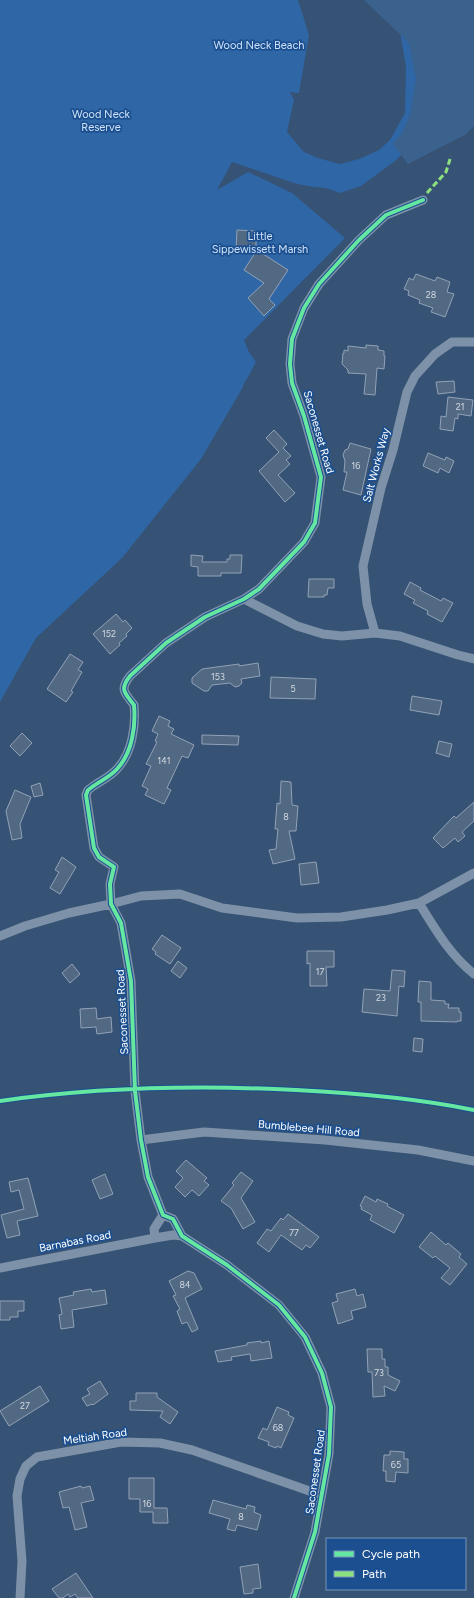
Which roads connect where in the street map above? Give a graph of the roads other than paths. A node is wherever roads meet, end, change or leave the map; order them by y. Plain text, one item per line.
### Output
1 (423, 200) dead end
2 (474, 342) edge
3 (244, 599) junction
4 (376, 633) junction
5 (474, 659) edge
6 (474, 873) edge
7 (419, 903) junction
8 (111, 904) junction
9 (0, 936) edge
10 (474, 974) edge
11 (141, 1140) junction
12 (474, 1161) edge
13 (163, 1214) junction
14 (182, 1236) junction
15 (155, 1238) junction
16 (0, 1268) edge
17 (321, 1495) junction
18 (20, 1598) edge
19 (294, 1598) edge

1 - 3 street, Saconesset Road
2 - 4 street, Salt Works Way
3 - 4 street
3 - 8 street, Saconesset Road
4 - 5 street
6 - 7 street
7 - 8 street
7 - 10 street
8 - 9 street
8 - 11 street, Saconesset Road
11 - 12 street, Bumblebee Hill Road
11 - 13 street, Saconesset Road
13 - 14 street, Saconesset Road
13 - 15 street
14 - 15 street, Barnabas Road
14 - 17 street, Saconesset Road
15 - 16 street, Barnabas Road
17 - 18 street, Meltiah Road
17 - 19 street, Saconesset Road

